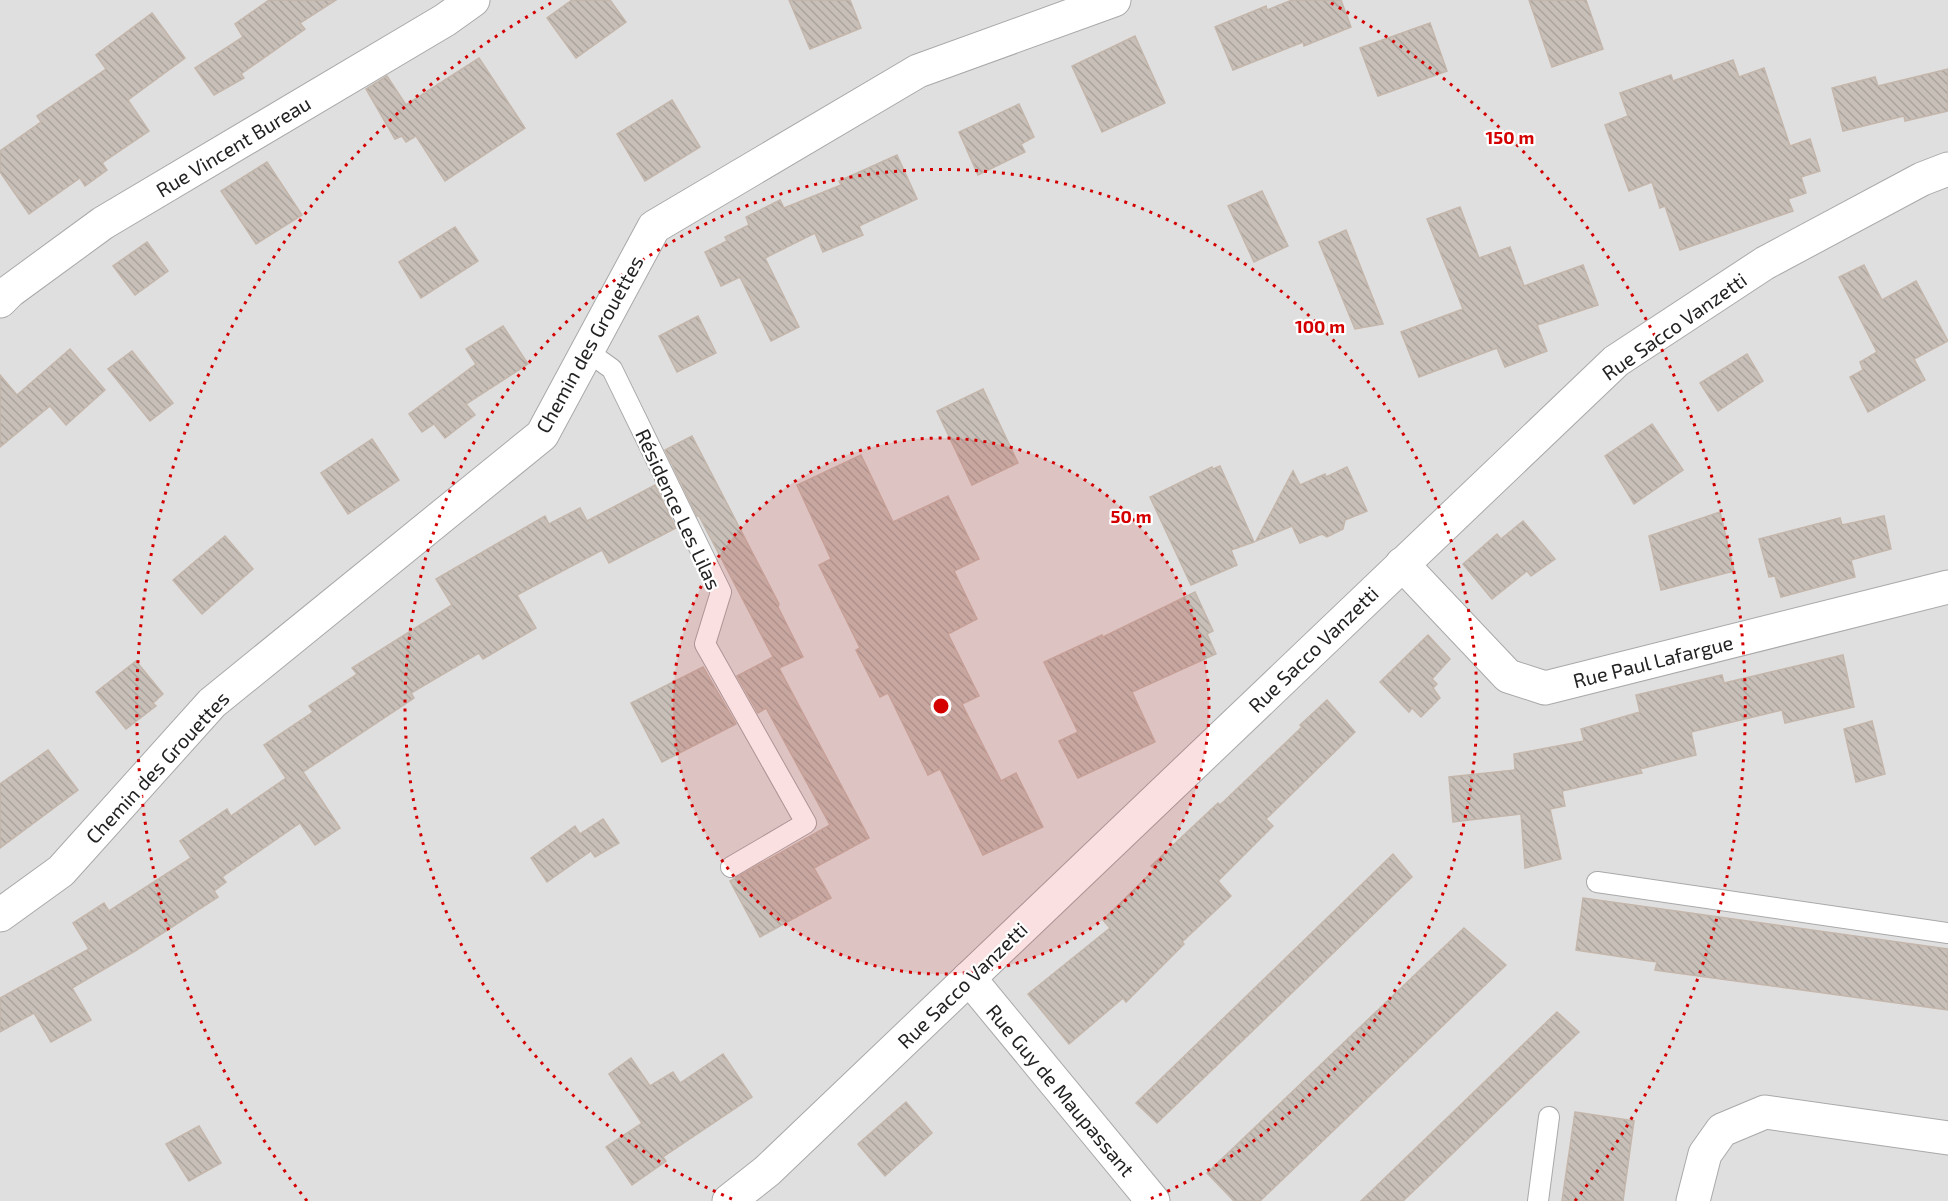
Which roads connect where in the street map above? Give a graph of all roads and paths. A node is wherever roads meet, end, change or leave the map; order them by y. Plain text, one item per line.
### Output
1 (472, 0) edge
2 (1114, 0) edge
3 (1948, 168) edge
4 (0, 301) edge
5 (587, 351) junction
6 (1401, 564) junction
7 (1948, 587) edge
8 (731, 867) dead end
9 (1597, 882) dead end
10 (0, 915) edge
11 (1948, 933) edge
12 (969, 978) junction
13 (1549, 1117) dead end
14 (1948, 1138) edge
15 (729, 1201) edge
16 (1153, 1201) edge
17 (1538, 1201) edge
18 (1693, 1201) edge

1 - 4 street, Rue Vincent Bureau
2 - 5 street, Chemin des Grouettes
3 - 6 street, Rue Sacco Vanzetti
5 - 8 lane, Résidence Les Lilas
5 - 10 street, Chemin des Grouettes
6 - 7 street, Rue Paul Lafargue
6 - 12 street, Rue Sacco Vanzetti
9 - 11 lane
12 - 15 street, Rue Sacco Vanzetti
12 - 16 street, Rue Guy de Maupassant
13 - 17 lane
14 - 18 street

